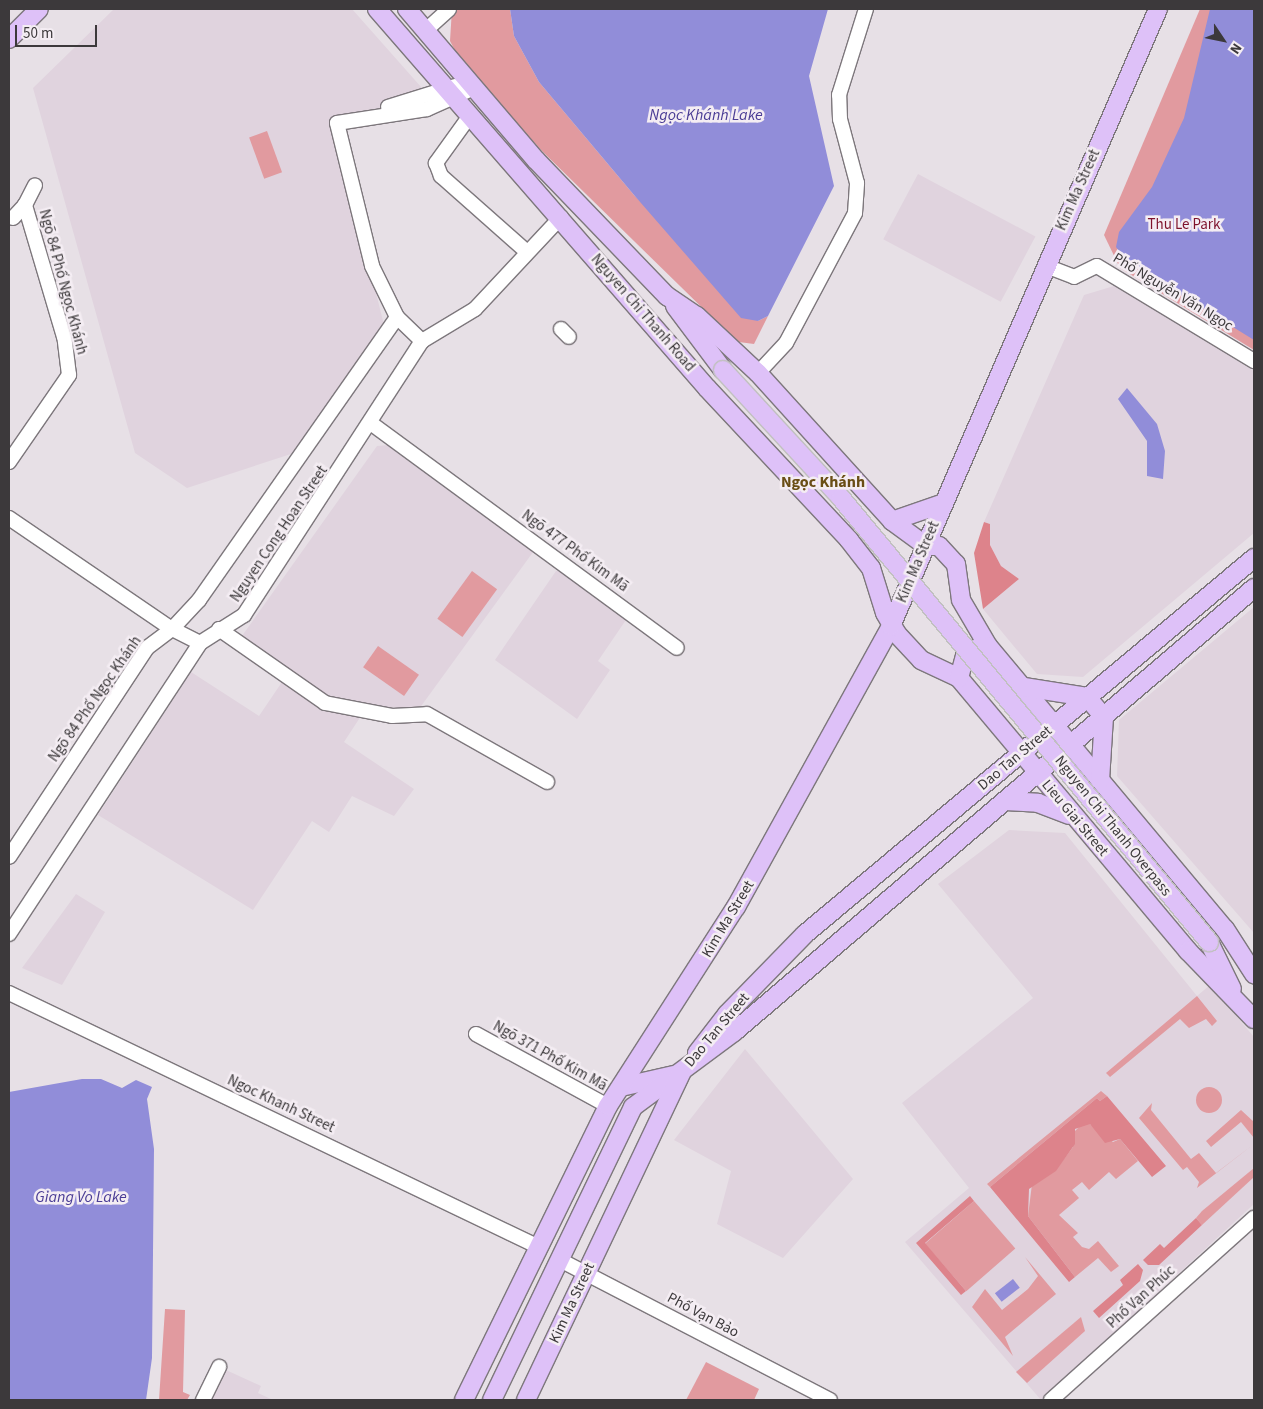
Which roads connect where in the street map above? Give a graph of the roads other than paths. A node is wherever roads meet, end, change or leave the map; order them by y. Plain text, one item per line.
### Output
1 (39, 9) edge
2 (378, 9) edge
3 (407, 9) edge
4 (449, 9) edge
5 (866, 9) edge
6 (1158, 9) edge
7 (426, 30) junction
8 (9, 39) edge
9 (471, 85) junction
10 (450, 94) junction
11 (469, 117) junction
12 (35, 185) dead end
13 (26, 205) junction
14 (561, 217) junction
15 (13, 218) dead end
16 (527, 252) junction
17 (1046, 266) junction
18 (667, 296) junction
19 (648, 316) junction
20 (397, 317) junction
21 (422, 341) junction
22 (1254, 360) edge
23 (723, 370) junction
24 (758, 374) junction
25 (372, 424) junction
26 (9, 462) edge
27 (944, 503) junction
28 (877, 505) junction
29 (9, 518) edge
30 (892, 521) junction
31 (849, 540) junction
32 (926, 546) junction
33 (1254, 558) edge
34 (1254, 588) edge
35 (891, 626) junction
36 (172, 629) junction
37 (219, 629) junction
38 (200, 643) junction
39 (988, 646) junction
40 (677, 648) dead end
41 (959, 678) junction
42 (1024, 687) junction
43 (1087, 697) junction
44 (1104, 717) junction
45 (1054, 725) junction
46 (1072, 747) junction
47 (1021, 752) junction
48 (1007, 765) junction
49 (1039, 774) junction
50 (1100, 780) junction
51 (547, 782) dead end
52 (1024, 786) junction
53 (1005, 801) junction
54 (1126, 811) junction
55 (1074, 817) junction
56 (1092, 839) junction
57 (9, 857) edge
58 (9, 934) edge
59 (1209, 942) junction
60 (1254, 975) edge
61 (9, 993) edge
62 (1236, 997) junction
63 (1254, 1019) edge
64 (476, 1034) dead end
65 (682, 1073) junction
66 (621, 1087) junction
67 (608, 1106) junction
68 (1254, 1218) edge
69 (539, 1247) junction
70 (560, 1260) junction
71 (586, 1272) junction
72 (219, 1367) dead end
73 (203, 1400) edge
74 (465, 1400) edge
75 (492, 1400) edge
76 (526, 1400) edge
77 (830, 1400) edge
78 (1051, 1400) edge

1 - 8 main road
2 - 10 main road, Nguyen Chi Thanh Road
3 - 7 main road, Nguyen Chi Thanh Road
4 - 7 street
5 - 24 street
6 - 17 main road, Kim Ma Street
7 - 9 main road, Nguyen Chi Thanh Road
9 - 10 street
9 - 18 main road, Nguyen Chi Thanh Road
10 - 11 main road, Nguyen Chi Thanh Road
10 - 20 street
11 - 14 main road, Nguyen Chi Thanh Road
11 - 16 street
12 - 13 street, Ngõ 84 Phố Ngọc Khánh
13 - 15 street
13 - 26 street, Ngõ 84 Phố Ngọc Khánh
14 - 16 street, Nguyen Cong Hoan Street
14 - 19 main road, Nguyen Chi Thanh Road
16 - 21 street, Nguyen Cong Hoan Street
17 - 22 street, Phố Nguyễn Văn Ngọc
17 - 27 main road, Kim Ma Street
18 - 23 main road, Nguyen Chi Thanh Overpass
18 - 24 main road, Nguyen Chi Thanh Road
19 - 23 main road, Nguyen Chi Thanh Overpass
19 - 31 main road, Nguyen Chi Thanh Road
20 - 21 street
20 - 36 street, Nguyen Cong Hoan Street
21 - 25 street, Nguyen Cong Hoan Street
23 - 59 main road, Nguyen Chi Thanh Overpass, bridge
24 - 28 main road, Nguyen Chi Thanh Road
25 - 37 street, Nguyen Cong Hoan Street
25 - 40 street, Ngõ 477 Phố Kim Mã
27 - 30 main road
27 - 32 main road, Kim Ma Street
28 - 30 main road, Nguyen Chi Thanh Road
28 - 31 main road
29 - 36 street
30 - 32 main road, Nguyen Chi Thanh Road
31 - 35 main road, Nguyen Chi Thanh Road
32 - 35 main road, Kim Ma Street
32 - 39 main road, Nguyen Chi Thanh Road
33 - 43 main road, Dao Tan Street
34 - 44 main road, Dao Tan Street
35 - 41 main road, Lieu Giai Street
35 - 66 main road, Kim Ma Street
36 - 38 street
36 - 57 street, Ngõ 84 Phố Ngọc Khánh
37 - 38 street, Nguyen Cong Hoan Street
37 - 51 street
38 - 58 street, Nguyen Cong Hoan Street
39 - 41 main road
39 - 42 main road
41 - 47 main road, Lieu Giai Street
42 - 43 main road
42 - 45 main road
43 - 44 main road
43 - 45 main road, Dao Tan Street
44 - 46 main road, Dao Tan Street
44 - 50 main road
45 - 46 main road
45 - 47 main road, Dao Tan Street
46 - 49 main road, Dao Tan Street
46 - 50 main road
47 - 48 main road, Dao Tan Street
47 - 49 main road, Lieu Giai Street
48 - 52 main road
48 - 65 main road, Dao Tan Street
49 - 52 main road, Dao Tan Street
49 - 55 main road, Lieu Giai Street
50 - 54 main road
52 - 53 main road, Dao Tan Street
53 - 55 main road
53 - 65 main road, Dao Tan Street
54 - 56 main road
54 - 60 main road
55 - 56 main road, Lieu Giai Street
56 - 62 main road, Lieu Giai Street
59 - 60 main road, Nguyen Chi Thanh Overpass
59 - 62 main road, Nguyen Chi Thanh Overpass
61 - 69 street, Ngoc Khanh Street
62 - 63 main road, Lieu Giai Street
64 - 67 street, Ngõ 371 Phố Kim Mã
65 - 66 main road
65 - 70 main road, Kim Ma Street
65 - 71 main road, Kim Ma Street
66 - 67 main road, Kim Ma Street
67 - 69 main road, Kim Ma Street
68 - 78 street, Phố Vạn Phúc
69 - 74 main road, Kim Ma Street
70 - 71 street, Phố Vạn Bảo
70 - 75 main road, Kim Ma Street
71 - 76 main road, Kim Ma Street
71 - 77 street, Phố Vạn Bảo
72 - 73 street

